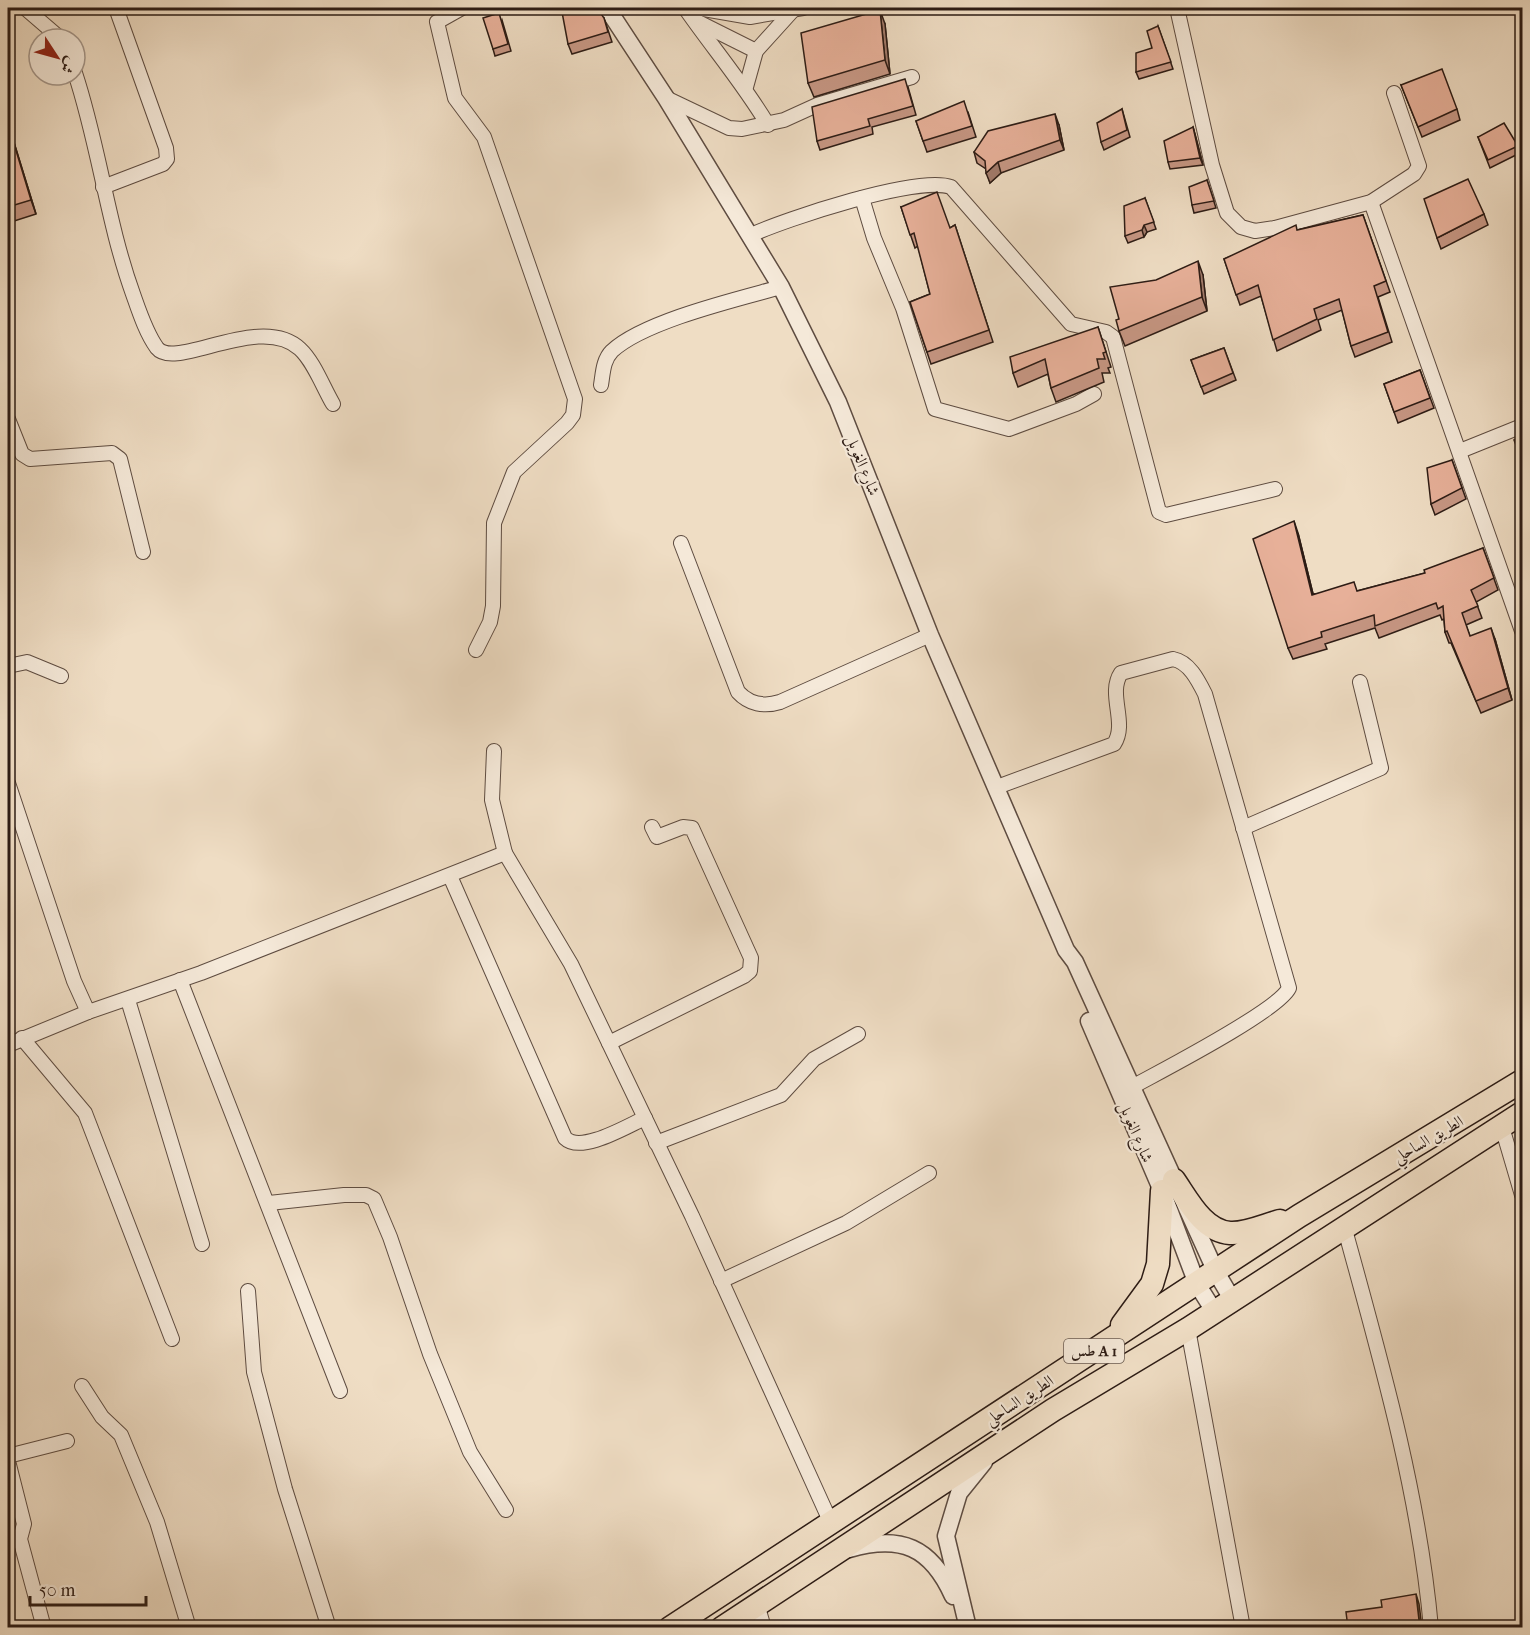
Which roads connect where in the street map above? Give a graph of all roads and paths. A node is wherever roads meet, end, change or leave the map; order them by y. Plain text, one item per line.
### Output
1 (25, 8) edge
2 (116, 8) edge
3 (462, 8) edge
4 (607, 8) edge
5 (685, 8) edge
6 (798, 8) edge
7 (1177, 8) edge
8 (696, 14) edge
9 (46, 27) edge
10 (756, 51) junction
11 (912, 76) dead end
12 (80, 87) edge
13 (746, 87) junction
14 (1394, 93) dead end
15 (666, 98) junction
16 (768, 125) junction
17 (103, 187) junction
18 (862, 198) junction
19 (1371, 202) junction
20 (752, 235) junction
21 (781, 287) junction
22 (601, 385) dead end
23 (1094, 394) dead end
24 (333, 404) dead end
25 (8, 419) edge
26 (1522, 426) edge
27 (1460, 451) junction
28 (1275, 489) dead end
29 (681, 543) dead end
30 (143, 552) dead end
31 (1522, 631) edge
32 (930, 635) junction
33 (476, 650) dead end
34 (8, 666) edge
35 (62, 676) dead end
36 (1360, 682) dead end
37 (494, 752) dead end
38 (8, 783) edge
39 (997, 787) junction
40 (652, 827) dead end
41 (1243, 828) junction
42 (505, 853) junction
43 (450, 876) junction
44 (1066, 950) junction
45 (180, 980) junction
46 (128, 1000) junction
47 (88, 1012) junction
48 (858, 1034) dead end
49 (22, 1038) junction
50 (609, 1043) junction
51 (8, 1045) edge
52 (1522, 1081) edge
53 (1132, 1087) junction
54 (1522, 1113) edge
55 (645, 1118) junction
56 (1502, 1127) junction
57 (657, 1143) junction
58 (929, 1173) dead end
59 (1168, 1185) junction
60 (1522, 1195) edge
61 (269, 1203) junction
62 (1299, 1216) junction
63 (1344, 1226) junction
64 (202, 1244) dead end
65 (1207, 1278) junction
66 (721, 1281) junction
67 (248, 1291) dead end
68 (1223, 1305) junction
69 (1188, 1329) junction
70 (172, 1339) dead end
71 (1110, 1341) junction
72 (82, 1386) dead end
73 (340, 1391) dead end
74 (67, 1441) dead end
75 (1000, 1445) junction
76 (8, 1456) edge
77 (8, 1461) edge
78 (506, 1510) dead end
79 (831, 1523) junction
80 (832, 1554) junction
81 (757, 1604) junction
82 (966, 1620) edge
83 (44, 1628) edge
84 (189, 1628) edge
85 (328, 1628) edge
86 (670, 1628) edge
87 (722, 1628) edge
88 (764, 1628) edge
89 (1243, 1628) edge
90 (1431, 1628) edge

1 - 9 street
2 - 17 street
3 - 33 street
4 - 15 street, شارع الغويل
5 - 8 street
6 - 8 street
6 - 10 street
7 - 19 street
8 - 10 street
8 - 13 street
10 - 13 street
11 - 16 street
12 - 17 street
13 - 16 street
14 - 19 street
15 - 16 street
15 - 20 street, شارع الغويل
17 - 24 street
18 - 20 street
18 - 23 street
18 - 28 street
19 - 27 street
20 - 21 street, شارع الغويل
21 - 22 street
21 - 32 street, شارع الغويل
25 - 30 street
26 - 27 street
27 - 31 street
29 - 32 street
32 - 39 street, شارع الغويل
34 - 35 street
36 - 41 street
37 - 42 street
38 - 47 street
39 - 41 street
39 - 44 street, شارع الغويل
40 - 50 street
41 - 53 street
42 - 43 street
42 - 50 street
43 - 45 street
43 - 55 street
44 - 53 street, شارع الغويل
44 - 59 street, شارع الغويل
45 - 46 street
45 - 61 street
46 - 47 street
46 - 64 street
47 - 49 street
48 - 57 street
49 - 51 street
49 - 70 street
50 - 55 street
52 - 62 highway, الطريق الساحلي / طس A 1
53 - 59 street, شارع الغويل
54 - 56 highway, الطريق الساحلي / طس A 1
55 - 57 street
56 - 60 street
56 - 63 highway, الطريق الساحلي / طس A 1
57 - 66 street
58 - 66 street
59 - 62 highway
59 - 65 street, شارع الغويل
59 - 71 highway
61 - 73 street
61 - 78 street
62 - 65 highway, الطريق الساحلي / طس A 1
63 - 68 highway, الطريق الساحلي / طس A 1
63 - 90 street
65 - 68 street, شارع الغويل
65 - 71 highway, الطريق الساحلي / طس A 1
66 - 79 street
67 - 85 street
68 - 69 highway, الطريق الساحلي / طس A 1
69 - 75 highway, الطريق الساحلي / طس A 1
69 - 89 street
71 - 79 highway, الطريق الساحلي / طس A 1
72 - 84 street
74 - 76 street
75 - 80 highway, الطريق الساحلي / طس A 1
75 - 82 street
77 - 83 street
79 - 86 highway, الطريق الساحلي / طس A 1
80 - 81 highway, الطريق الساحلي / طس A 1
80 - 82 street
81 - 87 highway, الطريق الساحلي / طس A 1
81 - 88 street

